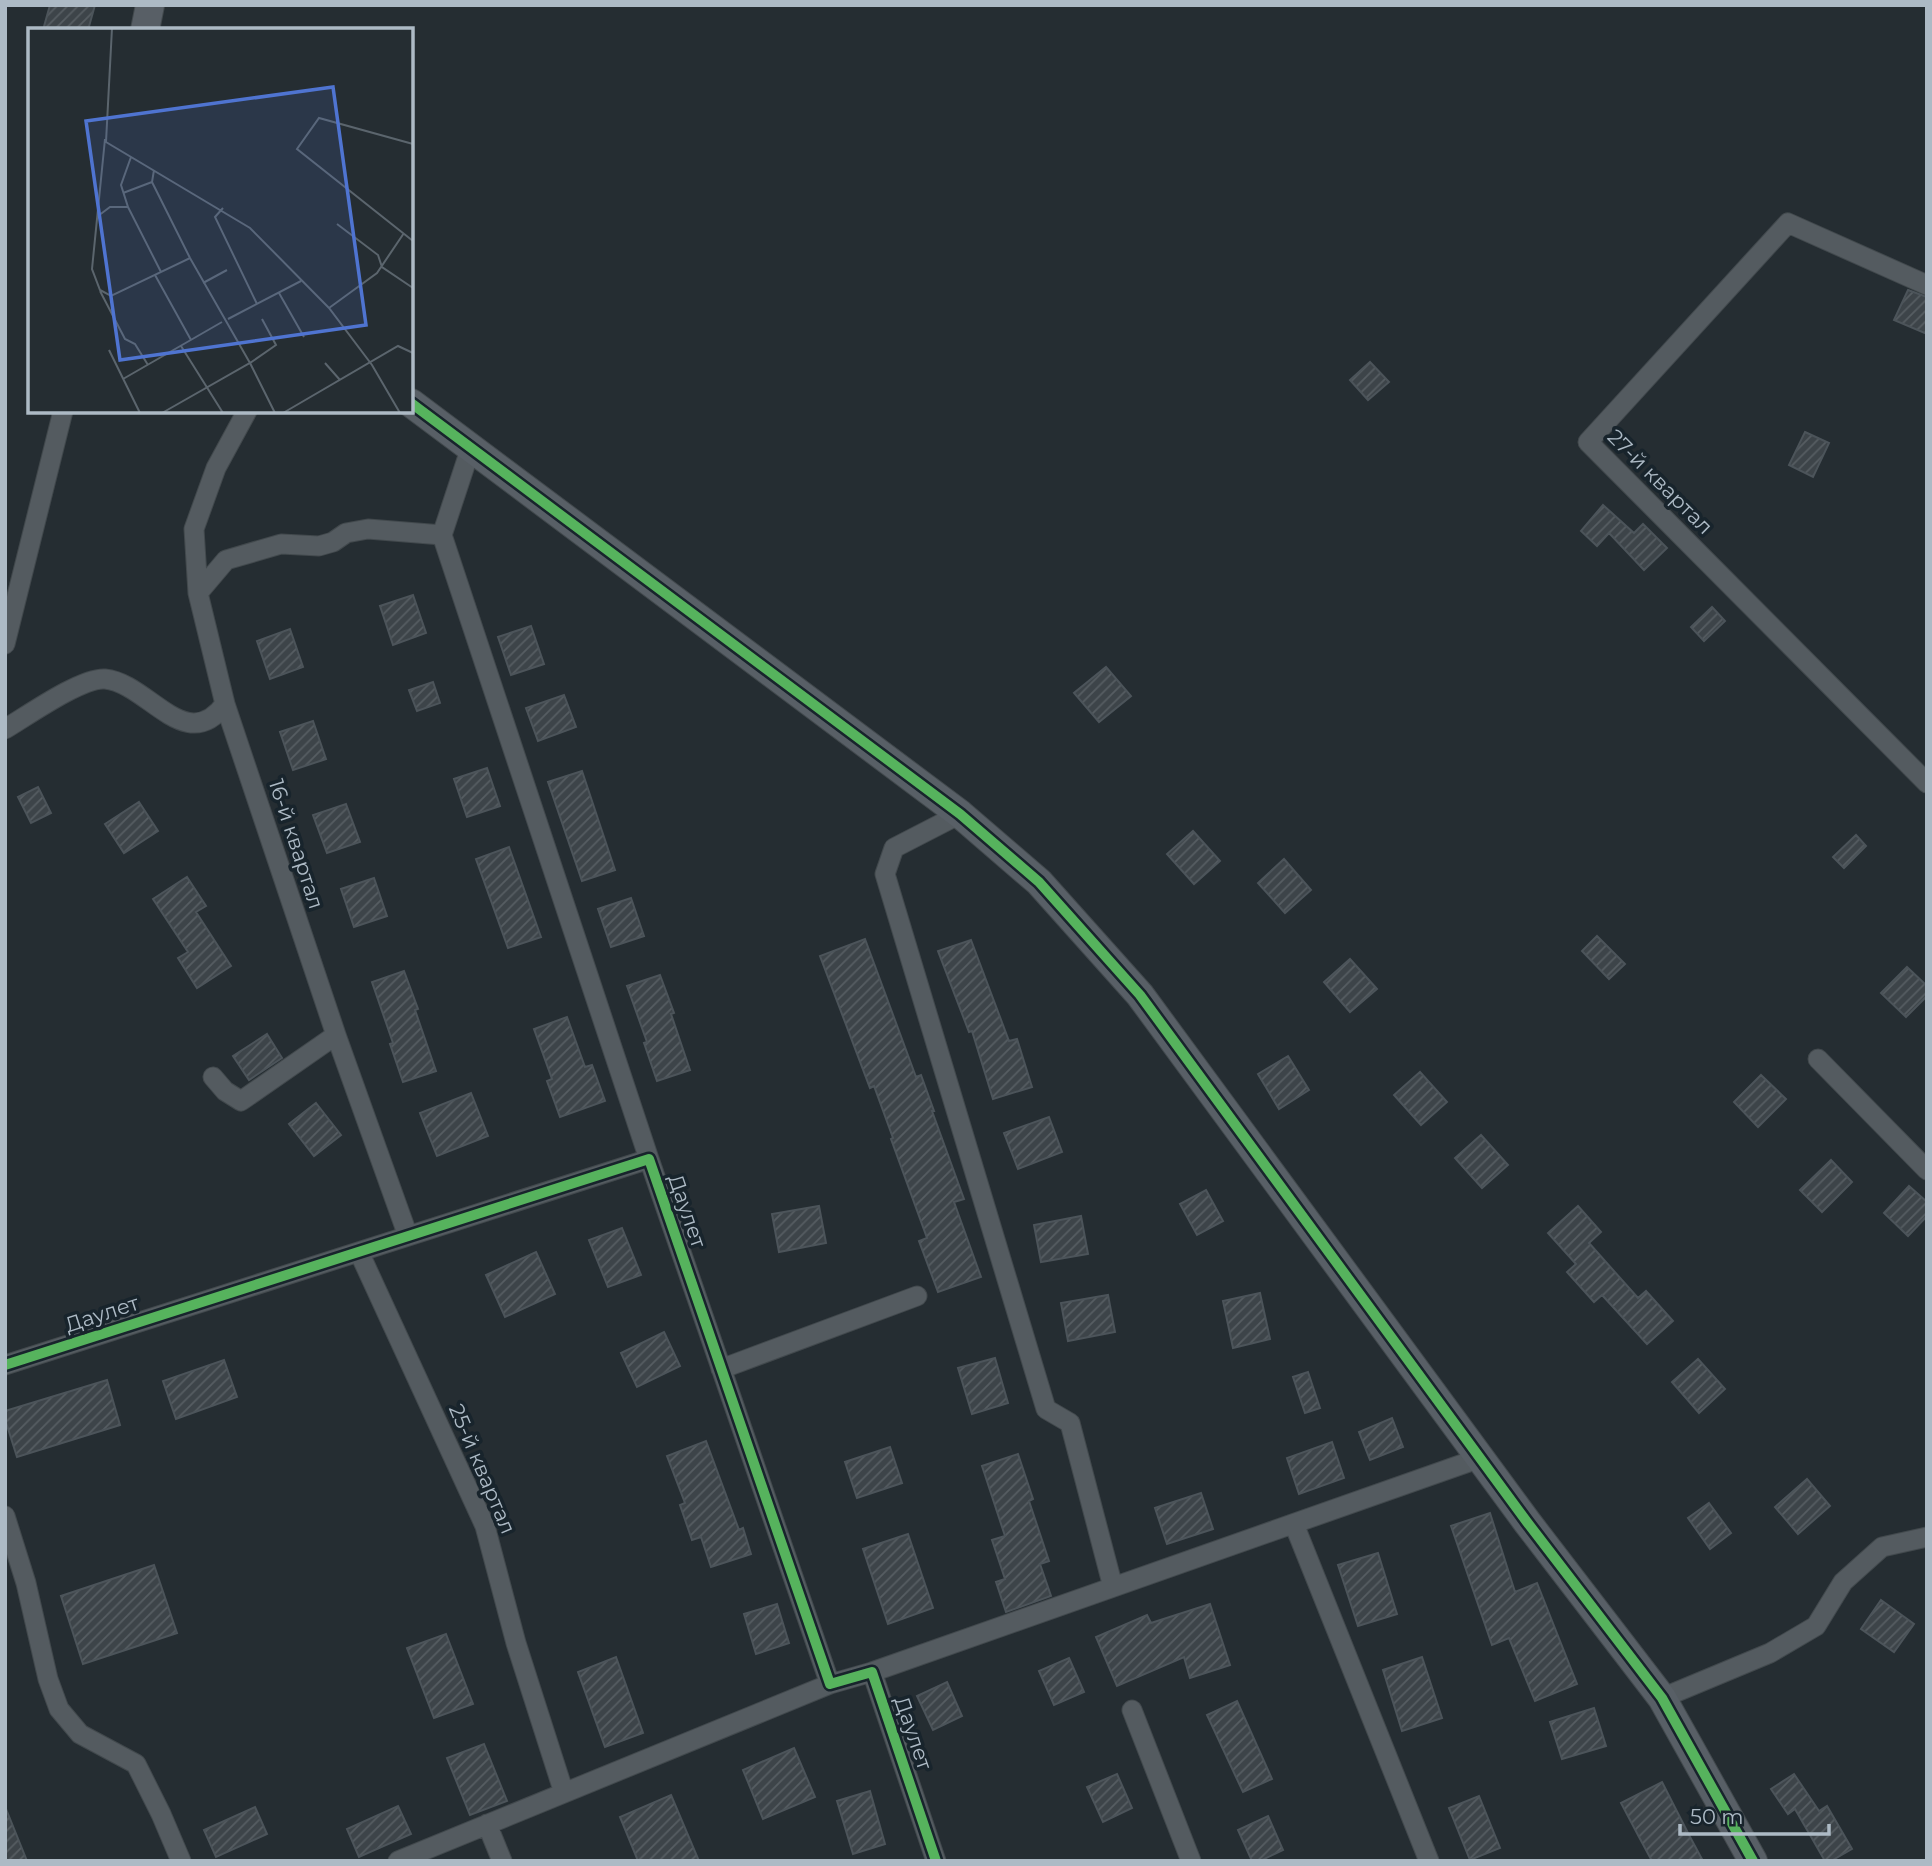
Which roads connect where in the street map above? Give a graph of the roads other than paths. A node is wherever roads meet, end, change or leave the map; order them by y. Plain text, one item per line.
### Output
1 (150, 5) edge
2 (145, 28) edge
3 (1927, 285) edge
4 (413, 404) edge
5 (63, 413) edge
6 (246, 413) edge
7 (471, 447) junction
8 (442, 536) junction
9 (198, 593) junction
10 (5, 644) edge
11 (225, 704) junction
12 (5, 729) edge
13 (1927, 783) edge
14 (960, 814) junction
15 (336, 1035) junction
16 (1818, 1059) dead end
17 (213, 1077) dead end
18 (649, 1159) junction
19 (1927, 1170) edge
20 (408, 1236) junction
21 (359, 1252) junction
22 (916, 1296) dead end
23 (5, 1365) edge
24 (722, 1369) junction
25 (1480, 1458) junction
26 (5, 1516) edge
27 (1294, 1524) junction
28 (1927, 1537) edge
29 (1114, 1587) junction
30 (872, 1672) junction
31 (830, 1684) junction
32 (1661, 1698) junction
33 (1132, 1710) dead end
34 (564, 1793) junction
35 (487, 1824) junction
36 (181, 1861) edge
37 (398, 1861) edge
38 (502, 1861) edge
39 (936, 1861) edge
40 (1191, 1861) edge
41 (1429, 1861) edge
42 (1753, 1861) edge

1 - 2 street
3 - 13 street, 27-й квартал
4 - 7 street
5 - 10 street
6 - 9 street, 16-й квартал
7 - 8 street
7 - 14 street
8 - 9 street
8 - 18 street
9 - 11 street, 16-й квартал
11 - 12 street
11 - 15 street, 16-й квартал
14 - 25 street
14 - 29 street
15 - 17 street
15 - 20 street, 16-й квартал
16 - 19 street
18 - 20 street, Даулет
18 - 24 street, Даулет
20 - 21 street, Даулет
21 - 23 street, Даулет
21 - 34 street, 25-й квартал
22 - 24 street
24 - 31 street, Даулет
25 - 27 street
25 - 32 street
26 - 36 street
27 - 29 street
27 - 41 street
28 - 32 street
29 - 30 street
30 - 31 street
30 - 39 street, Даулет
31 - 34 street
32 - 42 street
33 - 40 street
34 - 35 street
35 - 37 street
35 - 38 street

